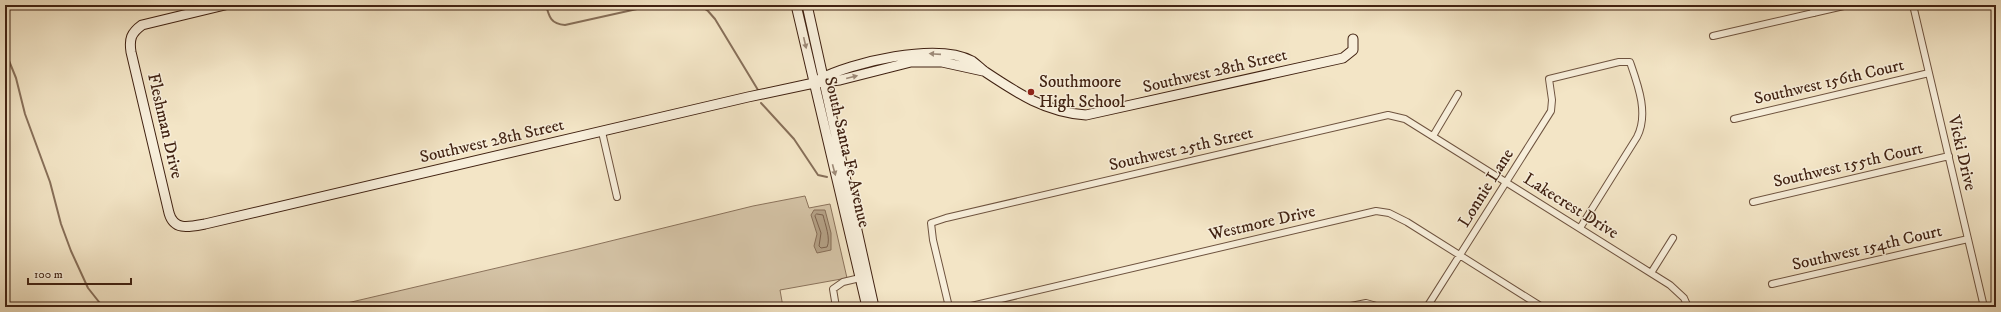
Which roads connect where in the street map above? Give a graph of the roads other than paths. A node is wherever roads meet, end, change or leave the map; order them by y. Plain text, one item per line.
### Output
1 (225, 5) edge
2 (796, 5) edge
3 (807, 5) edge
4 (1812, 5) edge
5 (1848, 5) edge
6 (1913, 5) edge
7 (1814, 13) junction
8 (1713, 36) dead end
9 (1353, 39) dead end
10 (1929, 73) junction
11 (824, 80) junction
12 (814, 83) junction
13 (1458, 94) dead end
14 (1734, 119) dead end
15 (602, 132) junction
16 (1433, 136) junction
17 (1949, 156) junction
18 (1507, 182) junction
19 (617, 197) dead end
20 (1753, 202) dead end
21 (178, 226) joint
22 (1580, 228) junction
23 (1673, 238) dead end
24 (1968, 239) junction
25 (1460, 255) junction
26 (1651, 273) junction
27 (860, 278) junction
28 (1772, 284) dead end
29 (836, 307) edge
30 (867, 307) edge
31 (874, 307) edge
32 (949, 307) edge
33 (967, 307) edge
34 (1346, 307) edge
35 (1380, 307) edge
36 (1427, 307) edge
37 (1542, 307) edge
38 (1688, 307) edge
39 (1984, 307) edge

1 - 21 street, Fleshman Drive
2 -> 12 street, South Santa Fe Avenue
3 - 11 street, South Santa Fe Avenue
4 - 7 street
5 - 7 street
6 - 10 street, Vicki Drive
7 - 8 street
9 - 11 street, Southwest 28th Street
10 - 14 street, Southwest 156th Court
10 - 17 street, Vicki Drive
11 - 12 street, Southwest 28th Street
11 - 31 street, South Santa Fe Avenue
12 - 15 street, Southwest 28th Street
12 -> 27 street, South Santa Fe Avenue
13 - 16 street
15 - 19 street
15 - 21 street, Southwest 28th Street
16 - 18 street, Lakecrest Drive
16 - 32 street, Southwest 25th Street
17 - 20 street, Southwest 155th Court
17 - 24 street, Vicki Drive
18 - 22 street, Lakecrest Drive
18 - 22 street, Lonnie Lane
18 - 25 street, Lonnie Lane
22 - 26 street, Lakecrest Drive
23 - 26 street
24 - 28 street, Southwest 154th Court
24 - 39 street, Vicki Drive
25 - 33 street, Westmore Drive
25 - 36 street, Lonnie Lane
25 - 37 street, Westmore Drive
26 - 38 street, Lakecrest Drive
27 - 29 street
27 - 30 street, South Santa Fe Avenue
34 - 35 street

